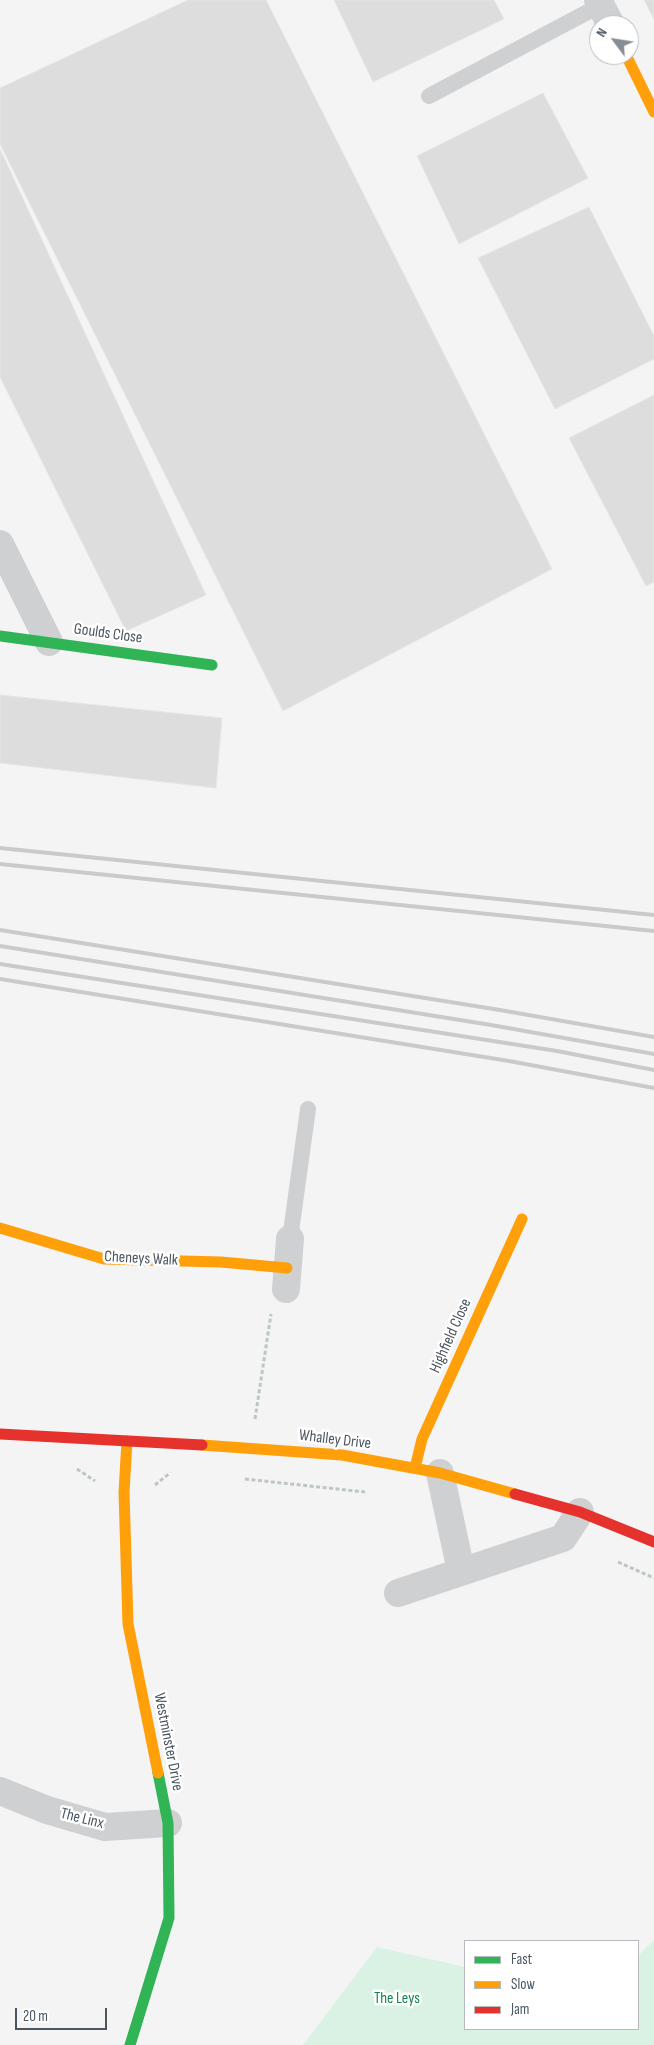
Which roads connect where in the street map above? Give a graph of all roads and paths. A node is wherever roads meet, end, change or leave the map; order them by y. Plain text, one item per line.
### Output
1 (603, 10) edge
2 (631, 65) edge
3 (429, 96) dead end
4 (654, 112) edge
5 (0, 544) edge
6 (0, 636) edge
7 (49, 642) junction
8 (212, 665) dead end
9 (308, 1109) dead end
10 (522, 1219) dead end
11 (0, 1228) edge
12 (290, 1239) joint
13 (286, 1279) junction
14 (0, 1434) edge
15 (127, 1441) junction
16 (250, 1447) junction
17 (75, 1467) dead end
18 (174, 1470) dead end
19 (427, 1471) junction
20 (237, 1478) dead end
21 (124, 1492) junction
22 (371, 1492) dead end
23 (580, 1512) junction
24 (654, 1542) edge
25 (618, 1562) dead end
26 (461, 1571) junction
27 (654, 1578) edge
28 (398, 1593) dead end
29 (0, 1791) edge
30 (168, 1823) junction
31 (130, 2045) edge

1 - 3 lane
2 - 4 street
5 - 7 street
6 - 7 street, Goulds Close
7 - 8 street, Goulds Close
9 - 12 lane
10 - 19 street, Highfield Close
11 - 13 street, Cheneys Walk
12 - 13 street
13 - 16 path
14 - 15 street, Whalley Drive
15 - 16 street, Whalley Drive
15 - 21 street, Westminster Drive
16 - 19 street, Whalley Drive
17 - 21 path
18 - 21 path
19 - 23 street, Whalley Drive
19 - 26 street
20 - 22 path
21 - 30 street, Westminster Drive
23 - 24 street, Whalley Drive
23 - 26 street
25 - 27 path
26 - 28 street
29 - 30 street, The Linx
30 - 31 street, Westminster Drive

